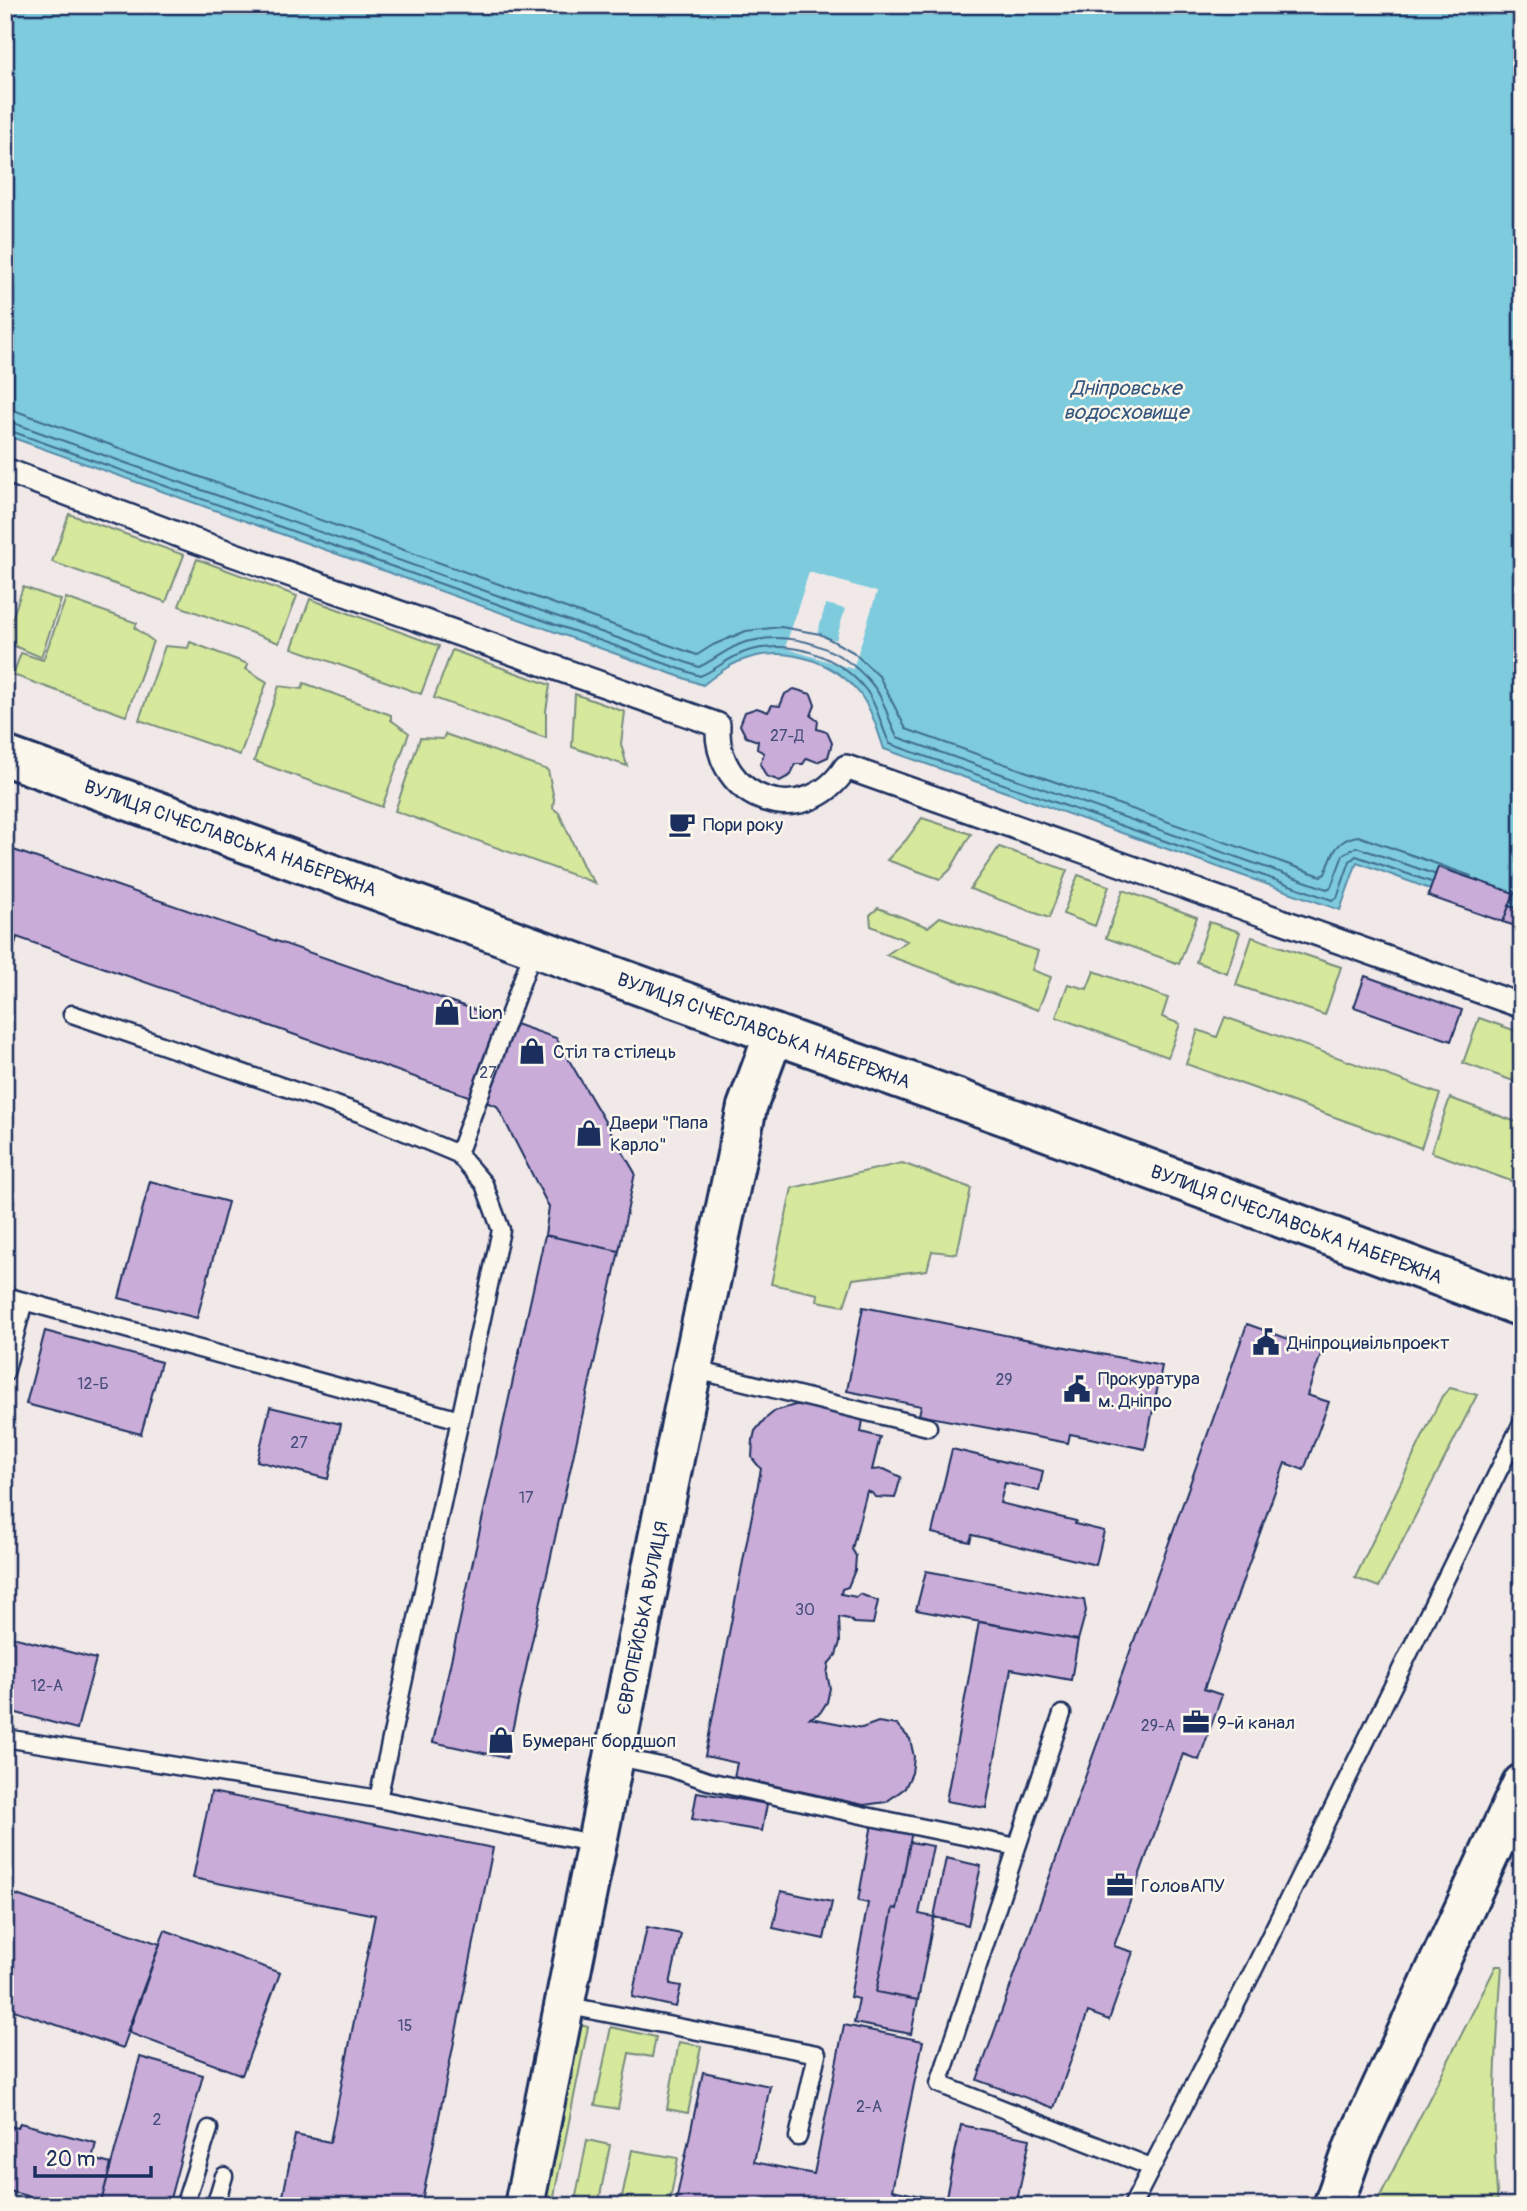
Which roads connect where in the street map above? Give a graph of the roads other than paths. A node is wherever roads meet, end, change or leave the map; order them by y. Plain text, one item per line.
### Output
1 (5, 470) edge
2 (5, 756) edge
3 (534, 948) junction
4 (1522, 1006) edge
5 (72, 1014) dead end
6 (774, 1034) junction
7 (458, 1154) junction
8 (5, 1296) edge
9 (24, 1301) junction
10 (1522, 1307) edge
11 (692, 1369) junction
12 (5, 1373) edge
13 (460, 1420) junction
14 (1522, 1423) edge
15 (928, 1427) dead end
16 (1062, 1714) dead end
17 (5, 1738) edge
18 (613, 1756) junction
19 (1522, 1784) edge
20 (378, 1799) junction
21 (596, 1844) junction
22 (1017, 1847) junction
23 (564, 2005) junction
24 (209, 2129) dead end
25 (798, 2137) dead end
26 (1354, 2147) junction
27 (1151, 2167) junction
28 (224, 2176) dead end
29 (184, 2206) edge
30 (215, 2206) edge
31 (524, 2206) edge
32 (1132, 2206) edge
33 (1316, 2206) edge
34 (1333, 2206) edge

1 - 4 street
2 - 3 main road, ВУЛИЦЯ СІЧЕСЛАВСЬКА НАБЕРЕЖНА
3 - 6 main road, ВУЛИЦЯ СІЧЕСЛАВСЬКА НАБЕРЕЖНА
3 - 7 lane
5 - 7 lane
6 - 10 main road, ВУЛИЦЯ СІЧЕСЛАВСЬКА НАБЕРЕЖНА
6 - 11 main road, ЄВРОПЕЙСЬКА ВУЛИЦЯ
7 - 13 lane
8 - 9 lane
9 - 12 lane
9 - 13 lane
11 - 15 lane
11 - 18 main road, ЄВРОПЕЙСЬКА ВУЛИЦЯ
13 - 20 lane
14 - 27 lane
16 - 22 lane
17 - 20 lane
18 - 21 main road, ЄВРОПЕЙСЬКА ВУЛИЦЯ
18 - 22 lane
19 - 26 main road
20 - 21 lane
21 - 23 main road, ЄВРОПЕЙСЬКА ВУЛИЦЯ
22 - 27 lane
23 - 25 lane
23 - 31 main road, ЄВРОПЕЙСЬКА ВУЛИЦЯ
24 - 29 lane
26 - 33 main road
26 - 34 main road
27 - 32 lane
28 - 30 lane

